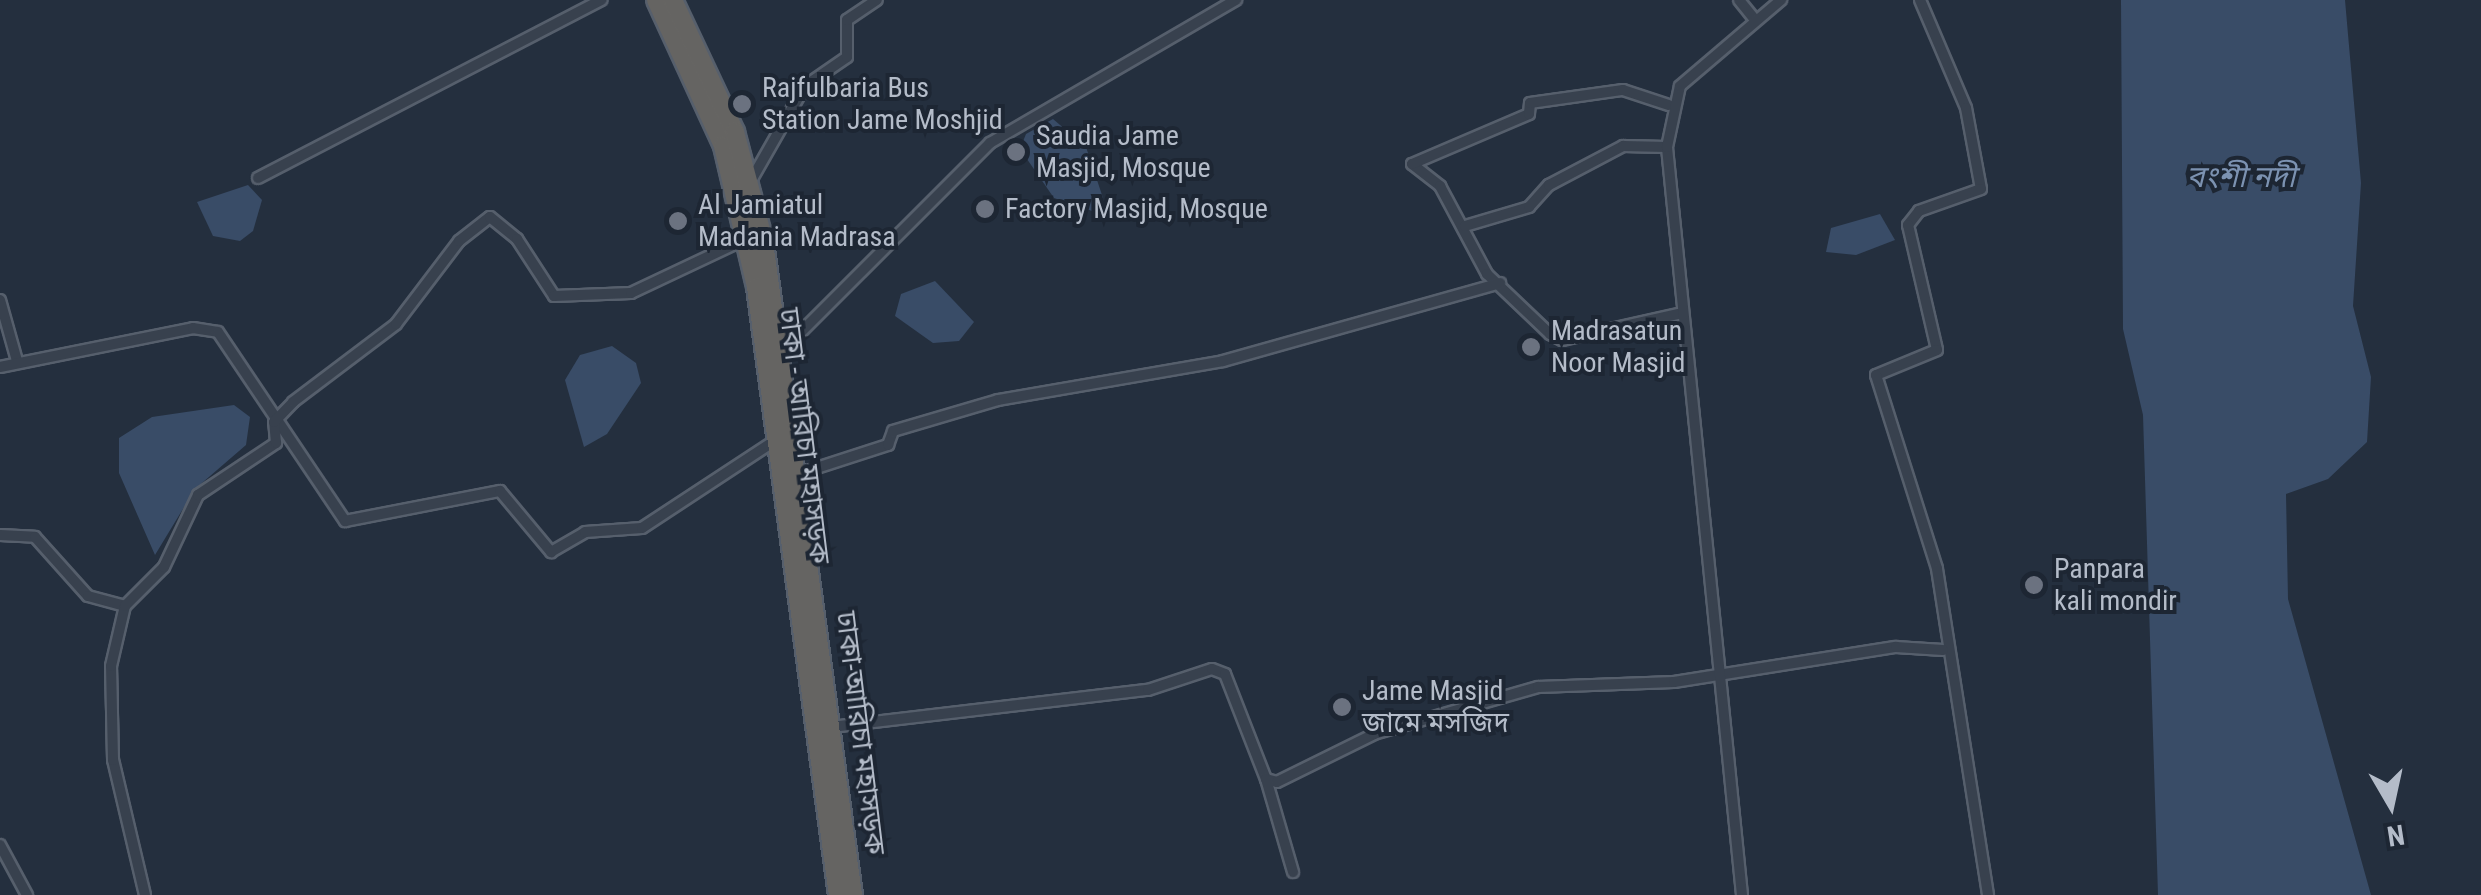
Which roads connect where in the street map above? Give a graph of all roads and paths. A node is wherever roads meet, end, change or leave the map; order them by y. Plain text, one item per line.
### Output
1 (602, 0) edge
2 (656, 0) edge
3 (673, 0) edge
4 (877, 0) edge
5 (1236, 0) edge
6 (1739, 0) edge
7 (1781, 0) edge
8 (1920, 0) edge
9 (1753, 17) junction
10 (1670, 105) junction
11 (1668, 147) junction
12 (258, 178) dead end
13 (749, 184) junction
14 (1464, 226) junction
15 (745, 239) junction
16 (1500, 283) junction
17 (0, 300) edge
18 (1683, 313) junction
19 (780, 353) junction
20 (18, 361) junction
21 (0, 366) edge
22 (274, 422) junction
23 (776, 440) junction
24 (798, 474) junction
25 (0, 535) edge
26 (125, 606) junction
27 (1943, 650) junction
28 (1722, 676) junction
29 (831, 728) junction
30 (1266, 779) junction
31 (0, 845) edge
32 (1293, 872) dead end
33 (27, 895) edge
34 (145, 895) edge
35 (838, 895) edge
36 (853, 895) edge
37 (1742, 895) edge
38 (1988, 895) edge

1 - 12 street
2 - 15 highway, ঢাকা - আরিচা মহাসড়ক
3 - 13 highway, ঢাকা-আরিচা মহাসড়ক
4 - 13 street
5 - 19 street
6 - 9 street
7 - 9 street
8 - 27 street
9 - 10 street
10 - 11 street
10 - 14 street
11 - 14 street
11 - 18 street
13 - 19 highway, ঢাকা-আরিচা মহাসড়ক
14 - 16 street
15 - 22 street
15 - 23 highway, ঢাকা - আরিচা মহাসড়ক
16 - 18 street
16 - 24 street
17 - 20 street
18 - 28 street
19 - 24 highway, ঢাকা-আরিচা মহাসড়ক
20 - 21 street
20 - 22 street
22 - 23 street
22 - 26 street
23 - 35 highway, ঢাকা - আরিচা মহাসড়ক
24 - 29 highway, ঢাকা-আরিচা মহাসড়ক
25 - 26 street
26 - 34 street
27 - 28 street
27 - 38 street
28 - 30 street
28 - 37 street
29 - 30 street
29 - 36 highway, ঢাকা-আরিচা মহাসড়ক
30 - 32 street
31 - 33 street

